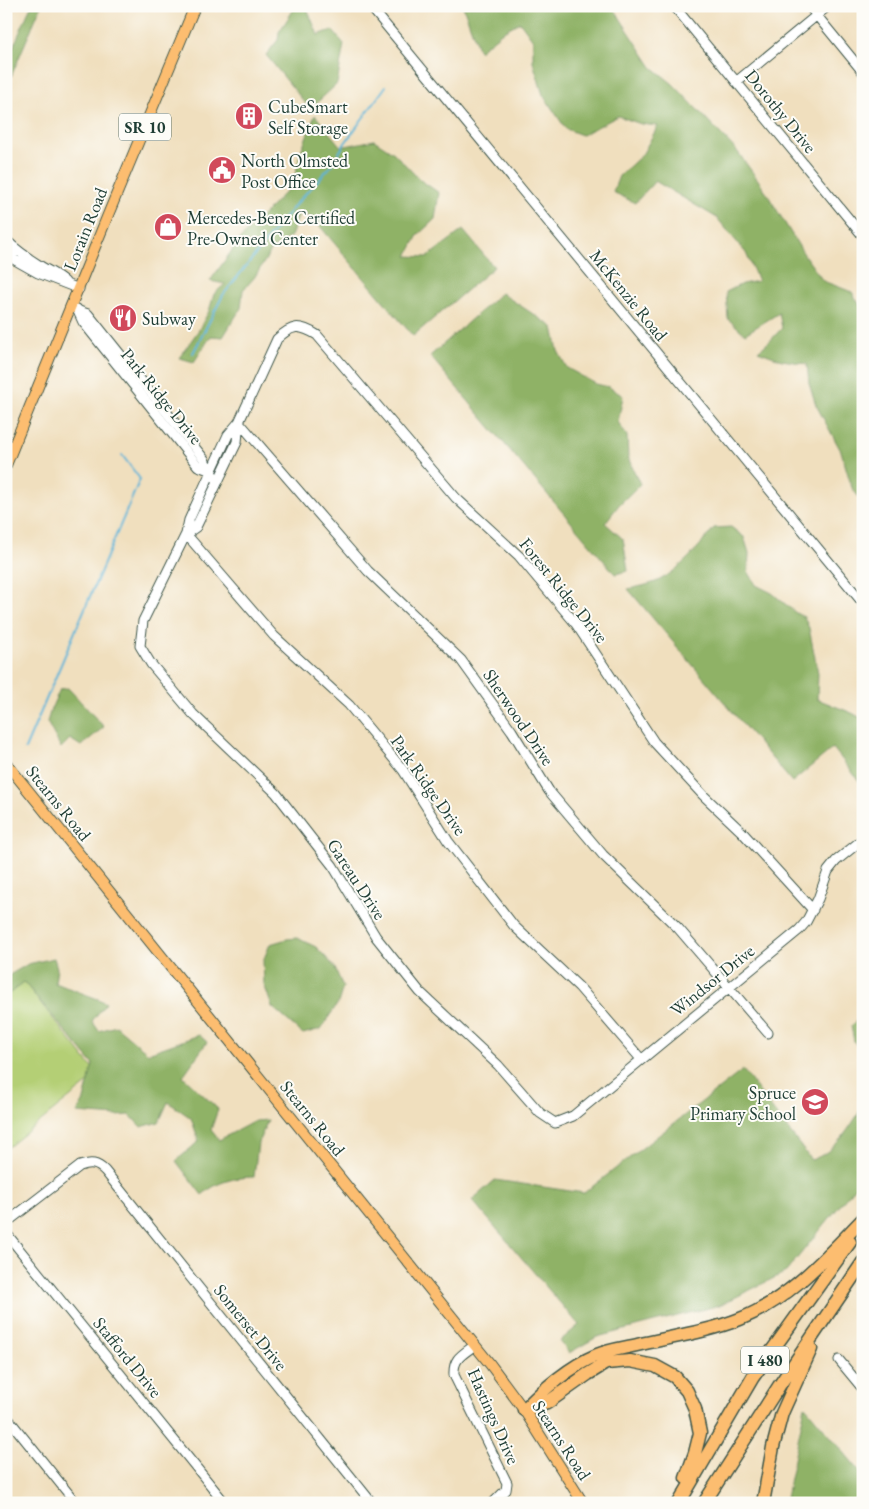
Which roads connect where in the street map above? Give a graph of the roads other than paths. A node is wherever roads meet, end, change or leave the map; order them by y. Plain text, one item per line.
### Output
1 (195, 6) edge
2 (370, 6) edge
3 (674, 6) edge
4 (809, 6) edge
5 (828, 6) edge
6 (817, 16) junction
7 (863, 72) edge
8 (736, 82) junction
9 (863, 236) edge
10 (6, 240) edge
11 (6, 251) edge
12 (37, 269) junction
13 (79, 289) junction
14 (76, 308) junction
15 (239, 422) junction
16 (6, 465) edge
17 (210, 471) junction
18 (218, 481) junction
19 (186, 534) junction
20 (863, 603) edge
21 (6, 763) edge
22 (863, 838) edge
23 (812, 910) junction
24 (730, 988) junction
25 (768, 1033) dead end
26 (641, 1059) junction
27 (554, 1123) joint
28 (863, 1220) edge
29 (6, 1223) edge
30 (863, 1224) edge
31 (6, 1233) edge
32 (863, 1262) edge
33 (831, 1308) junction
34 (475, 1344) junction
35 (839, 1360) dead end
36 (863, 1389) edge
37 (524, 1410) junction
38 (6, 1416) edge
39 (76, 1503) edge
40 (225, 1503) edge
41 (372, 1503) edge
42 (493, 1503) edge
43 (583, 1503) edge
44 (678, 1503) edge
45 (704, 1503) edge
46 (763, 1503) edge

1 - 13 main road, Lorain Road / SR 10
2 - 20 street, McKenzie Road
3 - 8 street, Dorothy Drive
4 - 6 street
5 - 6 street
6 - 7 street
6 - 8 street
8 - 9 street, Dorothy Drive
10 - 12 street
11 - 12 street
12 - 13 street
13 - 14 main road, Lorain Road / SR 10
14 - 16 main road, Lorain Road / SR 10
14 - 17 street, Park Ridge Drive
15 - 17 street
15 - 18 street
15 - 23 street, Forest Ridge Drive
15 - 24 street, Sherwood Drive
17 - 18 street, Park Ridge Drive
17 - 19 street
18 - 19 street
19 - 26 street, Park Ridge Drive
19 - 27 street, Gareau Drive
21 - 34 main road, Stearns Road
22 - 23 street, Windsor Drive
23 - 24 street, Windsor Drive
24 - 25 street, Sherwood Drive
24 - 26 street, Windsor Drive
26 - 27 street, Windsor Drive
28 - 37 highway
29 - 41 street, Somerset Drive
30 - 44 highway, I 480
31 - 40 street, Stafford Drive
32 - 33 highway, I 480
33 - 45 highway, I 480
33 - 46 highway
34 - 37 main road, Stearns Road
34 - 42 street, Hastings Drive
35 - 36 street
37 - 43 main road, Stearns Road
37 - 44 highway
38 - 39 street

